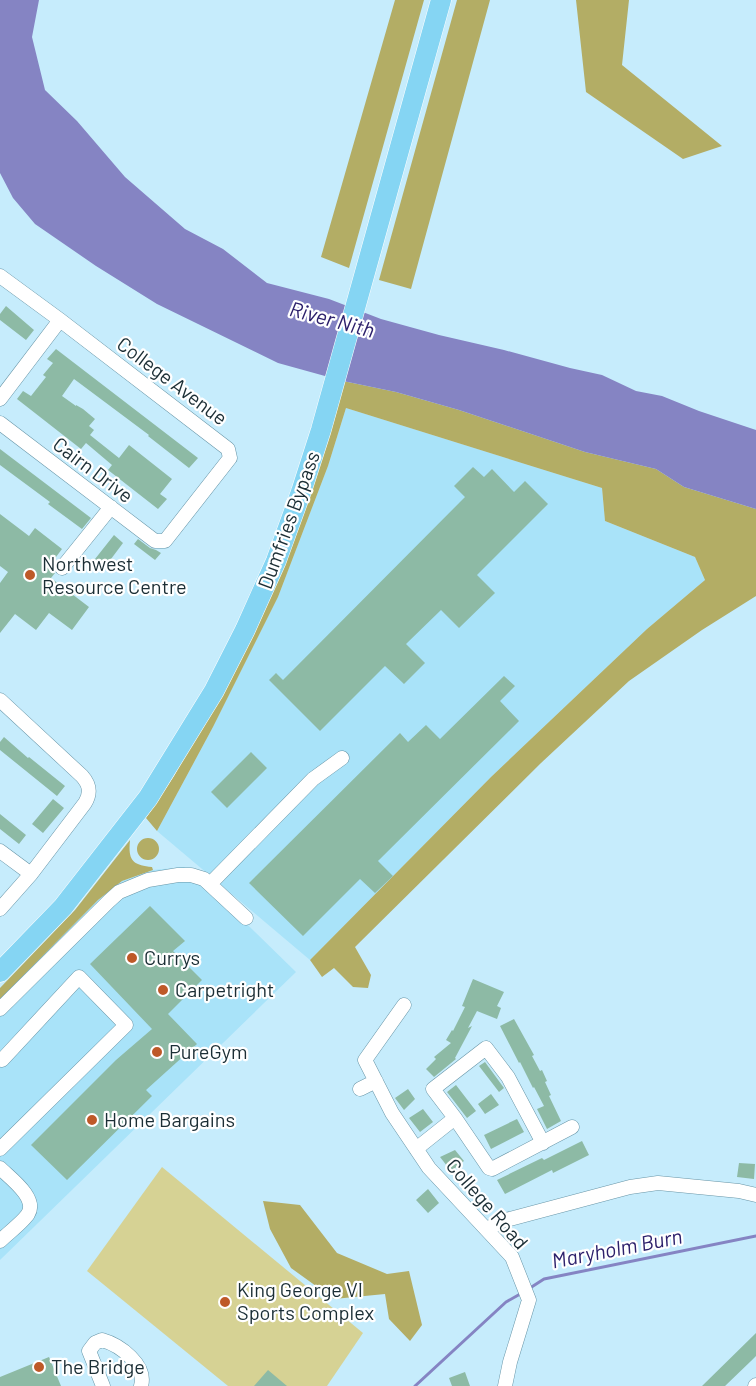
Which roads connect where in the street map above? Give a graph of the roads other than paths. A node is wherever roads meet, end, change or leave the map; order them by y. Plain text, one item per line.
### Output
1 (441, 0) edge
2 (0, 276) edge
3 (60, 320) junction
4 (0, 399) edge
5 (0, 423) edge
6 (111, 507) junction
7 (165, 541) joint
8 (63, 568) dead end
9 (0, 700) edge
10 (342, 758) dead end
11 (0, 851) edge
12 (31, 874) junction
13 (207, 882) junction
14 (0, 909) edge
15 (246, 918) dead end
16 (0, 972) edge
17 (404, 1005) dead end
18 (0, 1009) edge
19 (2, 1060) dead end
20 (376, 1081) junction
21 (360, 1089) dead end
22 (455, 1118) junction
23 (572, 1127) dead end
24 (543, 1143) junction
25 (0, 1149) edge
26 (416, 1149) junction
27 (0, 1168) edge
28 (756, 1195) edge
29 (487, 1229) junction
30 (0, 1241) edge
31 (103, 1386) edge
32 (141, 1386) edge
33 (505, 1386) edge

1 - 16 highway, Dumfries Bypass
2 - 3 street, College Avenue
3 - 4 street
3 - 7 street, College Avenue
5 - 6 street, Cairn Drive
6 - 7 street, Cairn Drive
6 - 8 street
9 - 12 street
10 - 13 street
11 - 12 street
12 - 14 street
13 - 15 street
13 - 18 street
17 - 20 street, College Road
19 - 25 street
20 - 21 street
20 - 26 street, College Road
22 - 24 street
22 - 24 street
22 - 26 street
23 - 24 street
26 - 29 street, College Road
27 - 30 street
28 - 29 street
29 - 33 street, College Road
31 - 32 street

